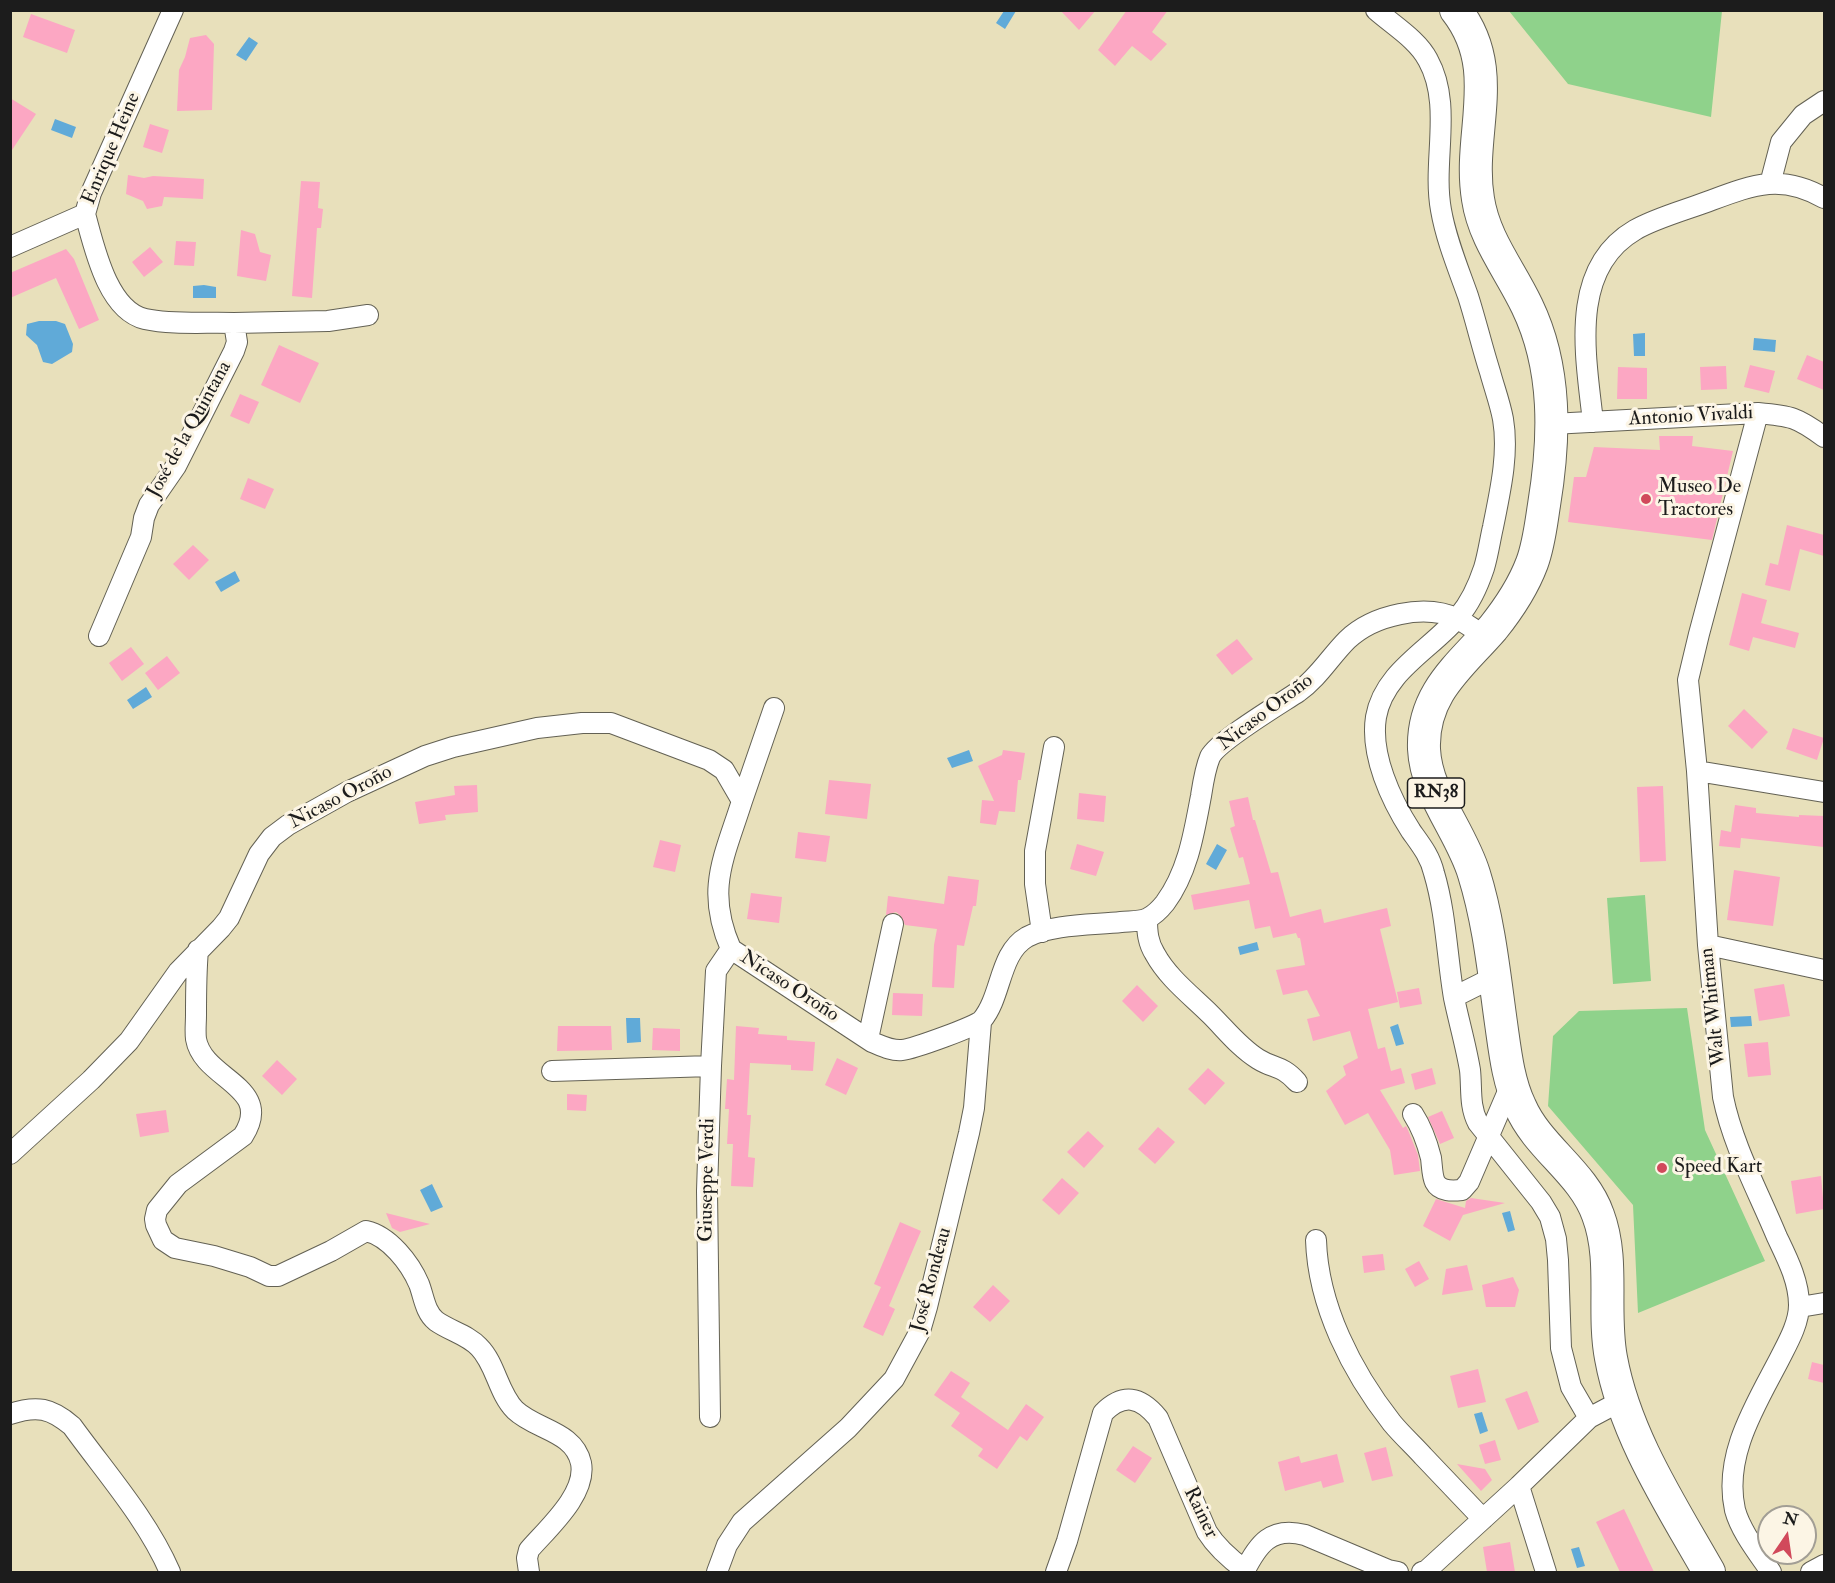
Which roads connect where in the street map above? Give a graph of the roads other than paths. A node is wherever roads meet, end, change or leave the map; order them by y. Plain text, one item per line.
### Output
1 (173, 10) edge
2 (1376, 10) edge
3 (1456, 10) edge
4 (1824, 100) edge
5 (1770, 183) junction
6 (1824, 198) edge
7 (85, 214) junction
8 (10, 247) edge
9 (368, 315) dead end
10 (234, 323) junction
11 (1758, 413) junction
12 (1593, 422) junction
13 (1552, 424) junction
14 (1824, 437) edge
15 (1457, 619) junction
16 (99, 636) dead end
17 (1485, 636) junction
18 (774, 708) dead end
19 (1054, 747) dead end
20 (1697, 771) junction
21 (1824, 792) edge
22 (742, 801) junction
23 (1147, 919) junction
24 (893, 924) dead end
25 (1042, 932) junction
26 (1708, 945) junction
27 (731, 949) junction
28 (198, 950) junction
29 (1824, 970) edge
30 (1494, 976) junction
31 (1454, 997) junction
32 (981, 1022) junction
33 (868, 1039) junction
34 (711, 1066) junction
35 (552, 1071) dead end
36 (1297, 1082) dead end
37 (1512, 1082) junction
38 (1413, 1114) dead end
39 (1488, 1135) junction
40 (10, 1154) edge
41 (1316, 1240) dead end
42 (1824, 1303) edge
43 (1800, 1307) junction
44 (1621, 1401) junction
45 (10, 1414) edge
46 (710, 1417) dead end
47 (1588, 1418) junction
48 (1519, 1486) junction
49 (1483, 1519) junction
50 (1824, 1565) edge
51 (1244, 1571) edge
52 (170, 1572) edge
53 (529, 1572) edge
54 (717, 1572) edge
55 (1056, 1572) edge
56 (1398, 1572) edge
57 (1422, 1572) edge
58 (1546, 1572) edge
59 (1709, 1572) edge
60 (1772, 1572) edge
61 (1811, 1572) edge

1 - 7 street, Enrique Heine
2 - 15 street
3 - 13 main road, RN38
4 - 5 street
5 - 6 street
5 - 12 street
7 - 8 street, Enrique Heine
7 - 10 street
9 - 10 street
10 - 16 street, José de la Quintana
11 - 12 street, Antonio Vivaldi
11 - 14 street, Antonio Vivaldi
11 - 20 street, Walt Whitman
12 - 13 street, Antonio Vivaldi
13 - 17 main road, RN38
15 - 17 street, Nicaso Oroño
15 - 23 street, Nicaso Oroño
15 - 31 street
17 - 30 main road, RN38
18 - 22 street
19 - 25 street
20 - 21 street
20 - 26 street, Walt Whitman
22 - 27 street, Nicaso Oroño
22 - 28 street, Nicaso Oroño
23 - 25 street
23 - 36 street
24 - 33 street
25 - 32 street
26 - 29 street
26 - 43 street, Walt Whitman
27 - 33 street, Nicaso Oroño
27 - 34 street, Giuseppe Verdi
28 - 40 street, Nicaso Oroño
28 - 53 street
30 - 31 street
30 - 37 main road, RN38
31 - 39 street
32 - 33 street, Nicaso Oroño
32 - 54 street, José Rondeau
34 - 35 street
34 - 46 street, Giuseppe Verdi
37 - 39 street
37 - 44 main road, RN38
38 - 39 street
39 - 47 street
41 - 49 street
42 - 43 street
43 - 60 street, Walt Whitman
44 - 47 street
44 - 59 main road, RN38
45 - 52 street
47 - 48 street
48 - 49 street
48 - 58 street
49 - 57 street
50 - 61 street
51 - 55 street, Rainer
51 - 56 street, Rainer

